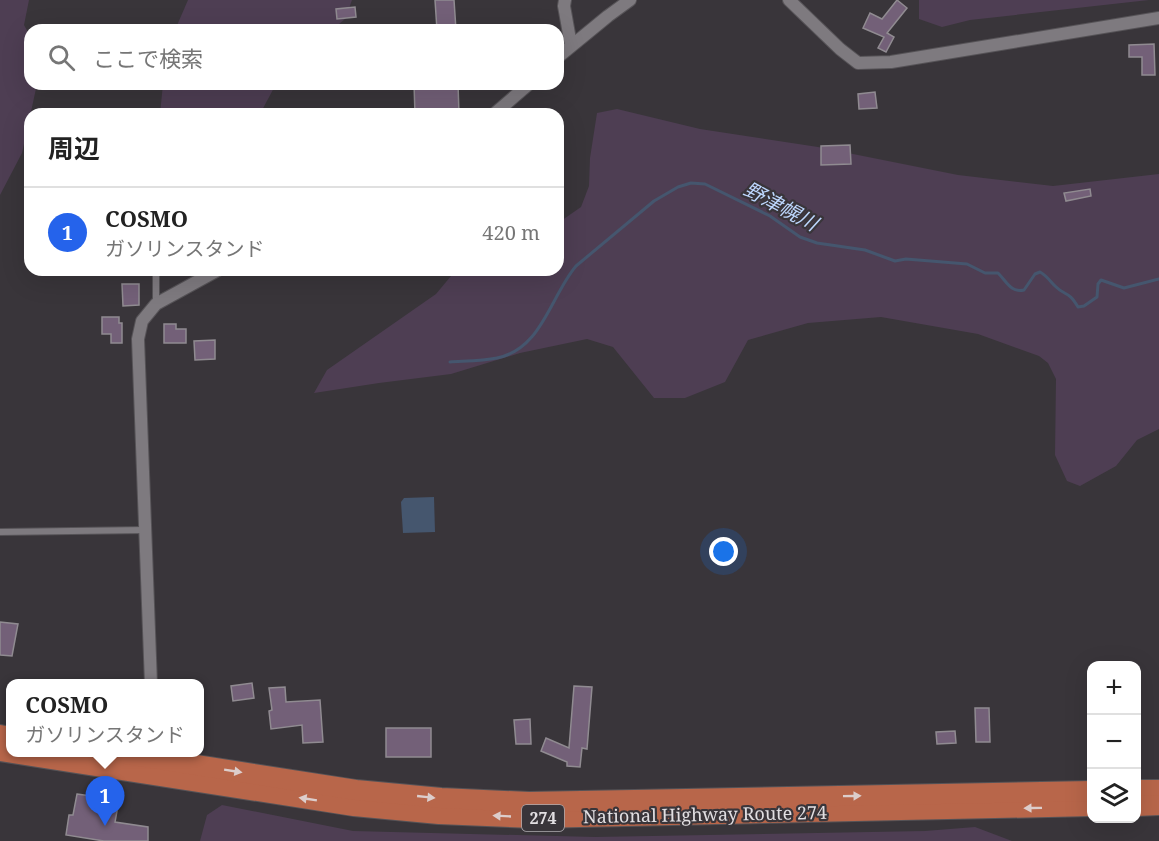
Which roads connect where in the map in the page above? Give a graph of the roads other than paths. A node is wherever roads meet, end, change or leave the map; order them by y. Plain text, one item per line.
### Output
1 (565, 0) edge
2 (630, 0) edge
3 (789, 0) edge
4 (1159, 18) edge
5 (571, 45) junction
6 (564, 51) edge
7 (522, 90) edge
8 (501, 108) edge
9 (156, 276) edge
10 (207, 276) edge
11 (156, 304) junction
12 (145, 530) junction
13 (0, 532) edge
14 (151, 679) edge
15 (81, 757) edge
16 (129, 757) edge
17 (149, 762) edge
18 (1141, 790) edge
19 (1159, 790) edge
20 (1087, 791) edge
21 (1159, 805) edge
22 (1087, 806) edge
23 (1141, 806) edge

1 - 5 street
2 - 5 street
3 - 4 street
5 - 6 street
7 - 8 street
9 - 11 lane
10 - 11 street
11 - 12 street
12 - 13 lane
12 - 14 street
15 - 17 highway, National Highway Route 274 / 274
16 - 17 highway, National Highway Route 274 / 274
17 -> 20 highway, National Highway Route 274 / 274
22 -> 17 highway, National Highway Route 274 / 274
18 - 19 highway
21 - 23 highway

